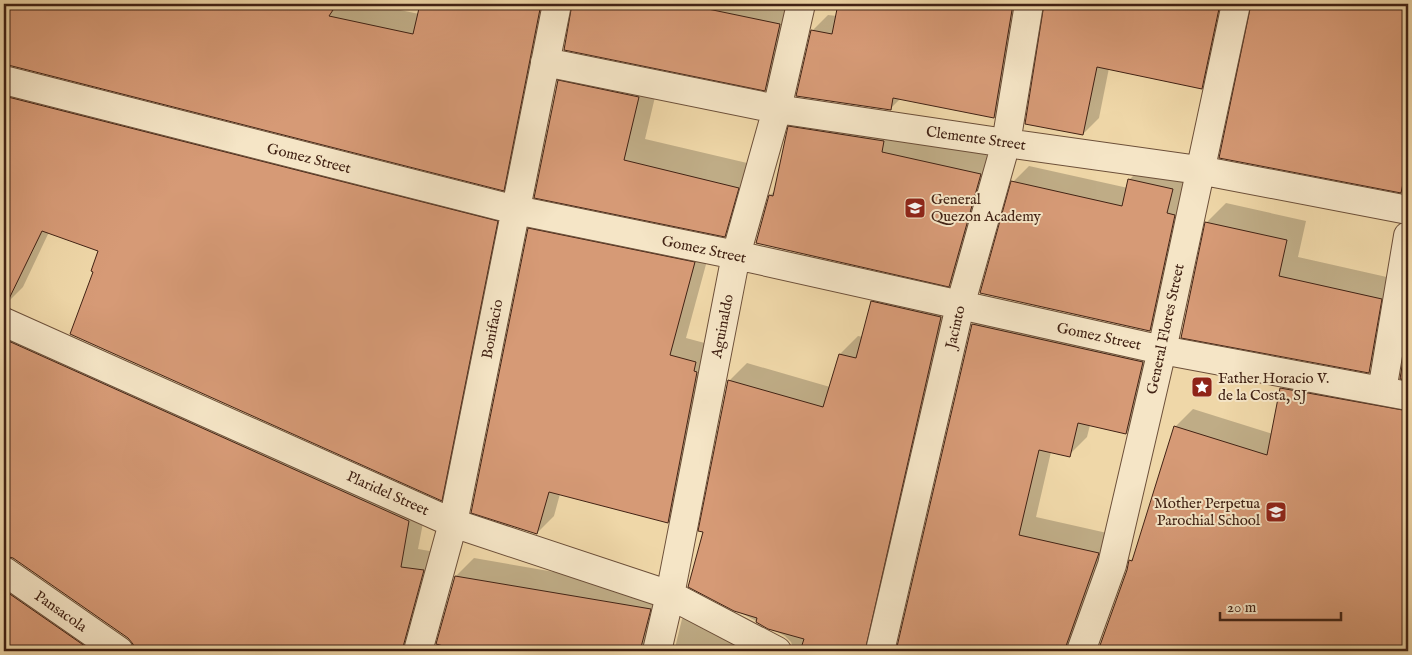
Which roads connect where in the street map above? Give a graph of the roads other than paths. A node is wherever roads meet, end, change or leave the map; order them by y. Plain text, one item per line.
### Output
1 (557, 4) edge
2 (801, 4) edge
3 (1029, 4) edge
4 (1236, 4) edge
5 (545, 62) junction
6 (4, 80) edge
7 (777, 109) junction
8 (1006, 143) junction
9 (1199, 170) junction
10 (516, 210) junction
11 (1408, 210) edge
12 (1408, 236) edge
13 (736, 255) junction
14 (960, 306) junction
15 (4, 322) edge
16 (1162, 350) junction
17 (1395, 393) edge
18 (453, 523) junction
19 (4, 571) edge
20 (670, 595) junction
21 (119, 651) edge
22 (418, 651) edge
23 (657, 651) edge
24 (777, 651) edge
25 (880, 651) edge
26 (1081, 651) edge

1 - 5 street, Bonifacio
2 - 7 street, Aguinaldo
3 - 8 street, Jacinto
4 - 9 street, General Flores Street
5 - 7 street, Clemente Street
5 - 10 street, Bonifacio
6 - 10 street, Gomez Street
7 - 8 street, Clemente Street
7 - 13 street, Aguinaldo
8 - 9 street, Clemente Street
8 - 14 street, Jacinto
9 - 11 street, Clemente Street
9 - 16 street, General Flores Street
10 - 13 street, Gomez Street
10 - 18 street, Bonifacio
12 - 17 street
13 - 14 street, Gomez Street
13 - 20 street, Aguinaldo
14 - 16 street, Gomez Street
14 - 25 street, Jacinto
15 - 18 street, Plaridel Street
16 - 17 street, Gomez Street
16 - 26 street, General Flores Street
18 - 20 street, Plaridel Street
18 - 22 street, Bonifacio
19 - 21 street, Pansacola
20 - 23 street, Aguinaldo
20 - 24 street, Plaridel Street

